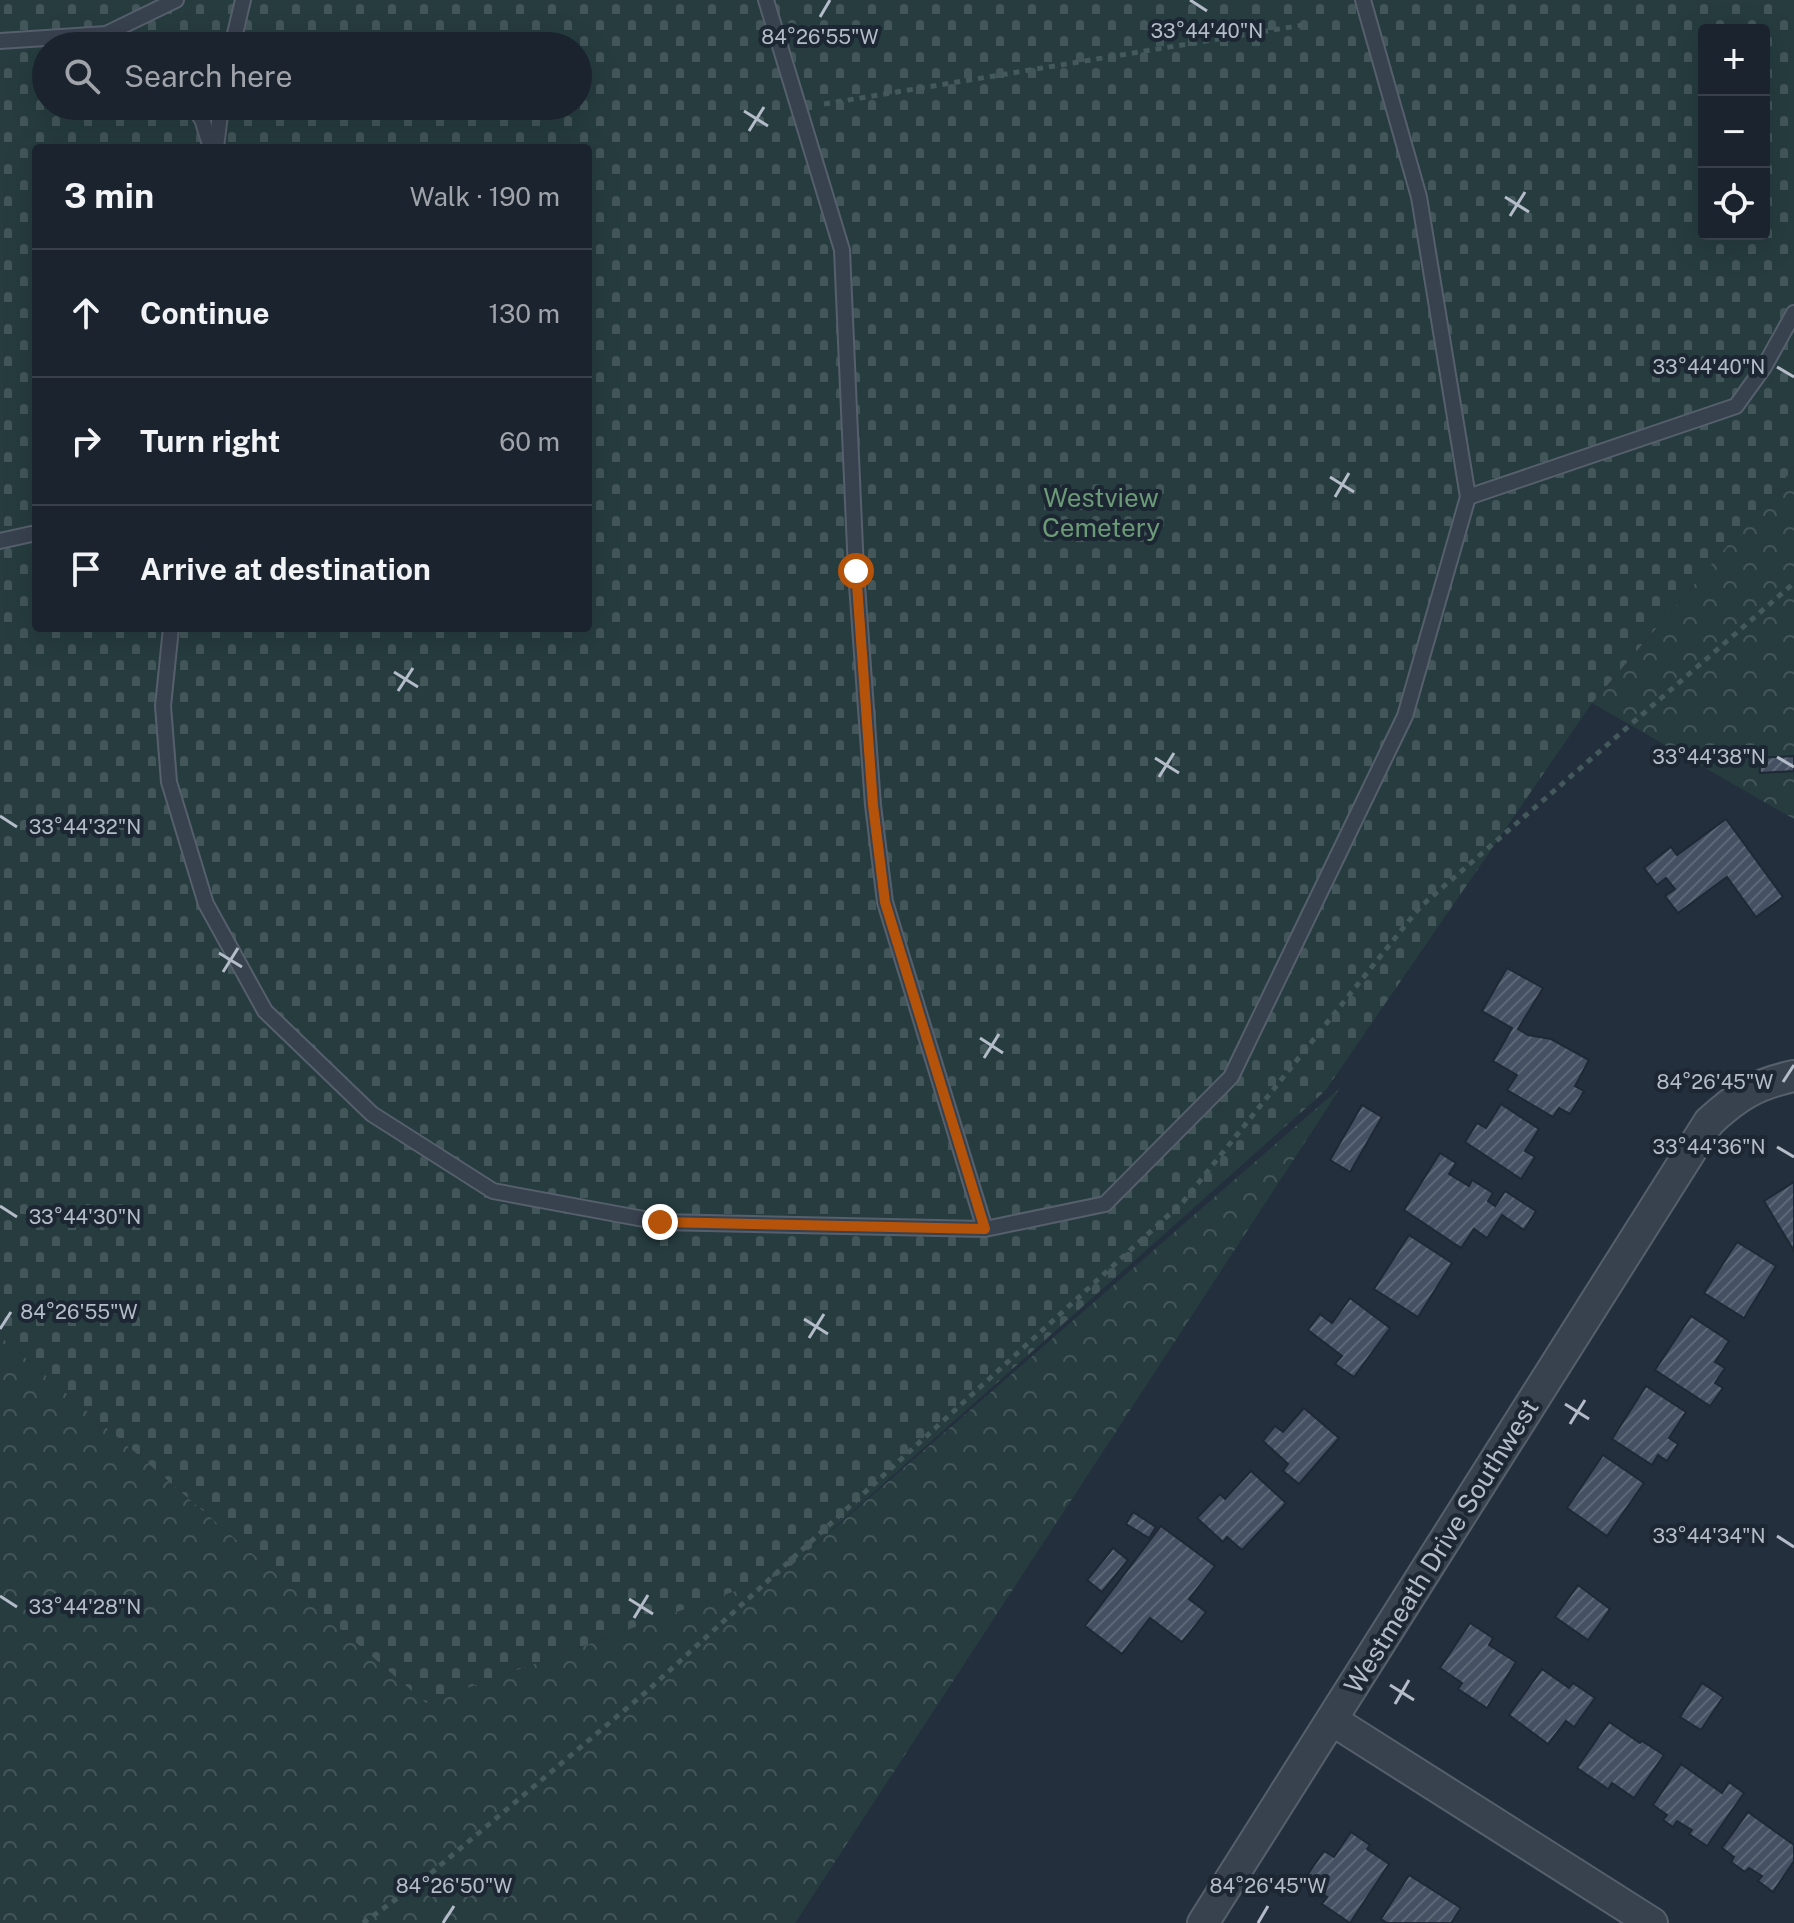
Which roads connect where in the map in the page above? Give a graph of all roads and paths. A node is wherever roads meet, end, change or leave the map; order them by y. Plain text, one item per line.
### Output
1 (176, 0) edge
2 (243, 0) edge
3 (766, 0) edge
4 (1363, 0) edge
5 (1303, 25) dead end
6 (110, 32) edge
7 (235, 32) edge
8 (32, 39) edge
9 (0, 41) edge
10 (799, 108) junction
11 (202, 120) edge
12 (218, 120) edge
13 (211, 144) edge
14 (214, 144) edge
15 (1794, 313) edge
16 (1468, 497) junction
17 (32, 534) edge
18 (0, 541) edge
19 (1794, 583) edge
20 (171, 632) edge
21 (1794, 1076) edge
22 (985, 1229) junction
23 (1332, 1720) junction
24 (363, 1923) edge
25 (1203, 1923) edge
26 (1652, 1923) edge

1 - 6 lane
2 - 7 lane
3 - 10 lane
4 - 16 lane
5 - 10 path
8 - 9 lane
10 - 22 lane
11 - 13 lane
12 - 14 lane
15 - 16 lane
16 - 22 lane
17 - 18 lane
19 - 24 path
20 - 22 lane
21 - 23 street, Westmeath Drive Southwest
23 - 25 street, Westmeath Drive Southwest
23 - 26 street

